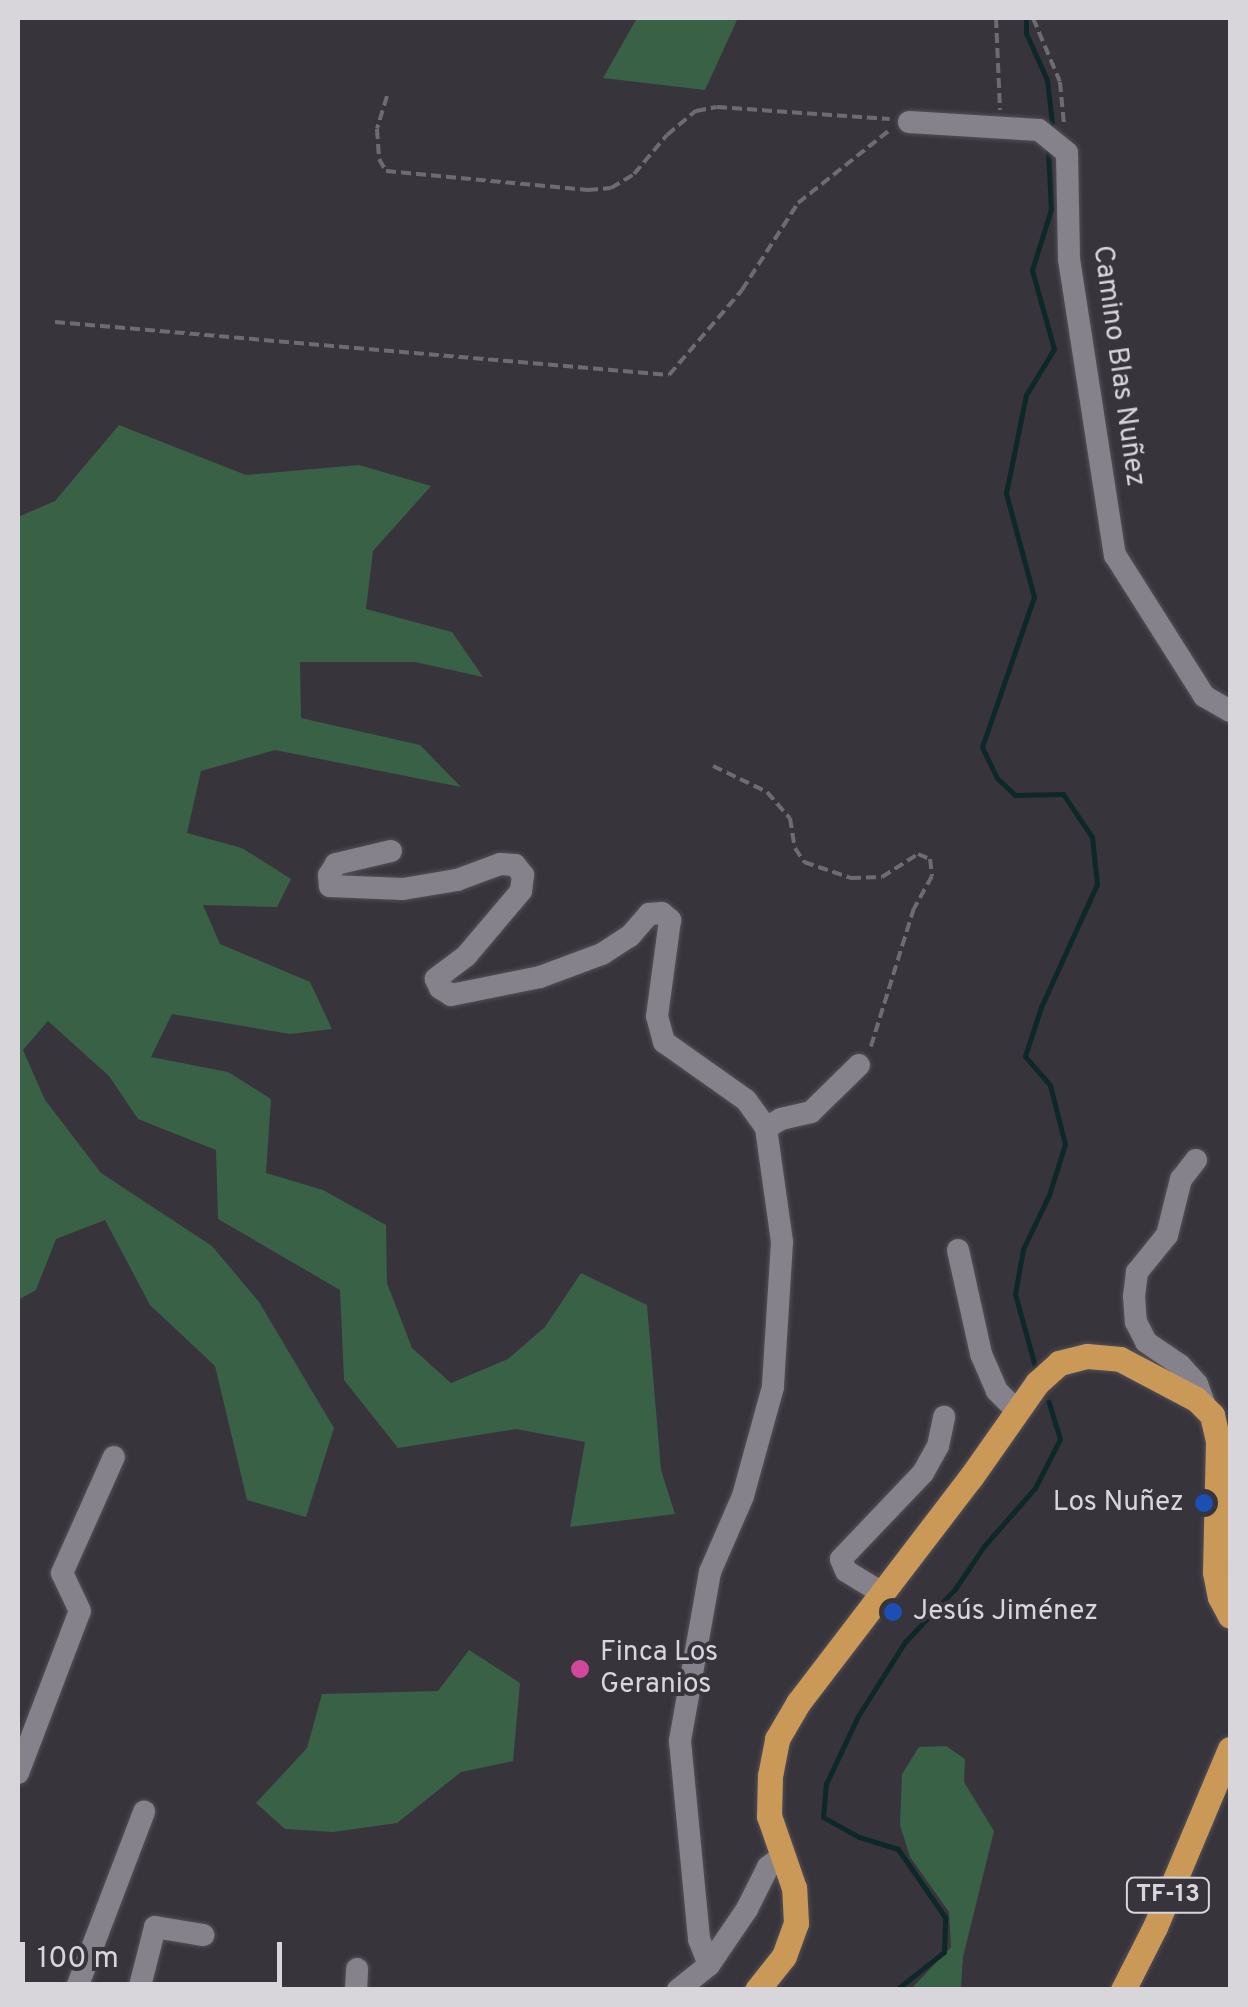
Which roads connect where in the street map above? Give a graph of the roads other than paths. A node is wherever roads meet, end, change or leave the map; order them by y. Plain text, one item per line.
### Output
1 (910, 122) dead end
2 (1230, 712) edge
3 (390, 851) dead end
4 (859, 1065) road end
5 (766, 1128) junction
6 (1196, 1160) dead end
7 (958, 1250) dead end
8 (1017, 1411) junction
9 (944, 1417) dead end
10 (1217, 1419) edge
11 (114, 1457) dead end
12 (1225, 1590) edge
13 (882, 1593) junction
14 (1230, 1616) edge
15 (1230, 1749) edge
16 (18, 1773) edge
17 (144, 1812) dead end
18 (782, 1856) junction
19 (203, 1935) dead end
20 (709, 1966) junction
21 (76, 1990) edge
22 (139, 1990) edge
23 (678, 1990) edge
24 (757, 1990) edge
25 (1123, 1990) edge

1 - 2 street, Camino Blas Nuñez
3 - 5 street
4 - 5 street
5 - 20 street
6 - 10 street
7 - 8 street
8 - 10 main road
8 - 13 main road
9 - 13 street
10 - 12 main road
11 - 16 street
12 - 14 main road
13 - 18 main road
15 - 25 main road, TF-13
17 - 21 street
18 - 20 street
18 - 24 main road
19 - 22 street
20 - 23 street

